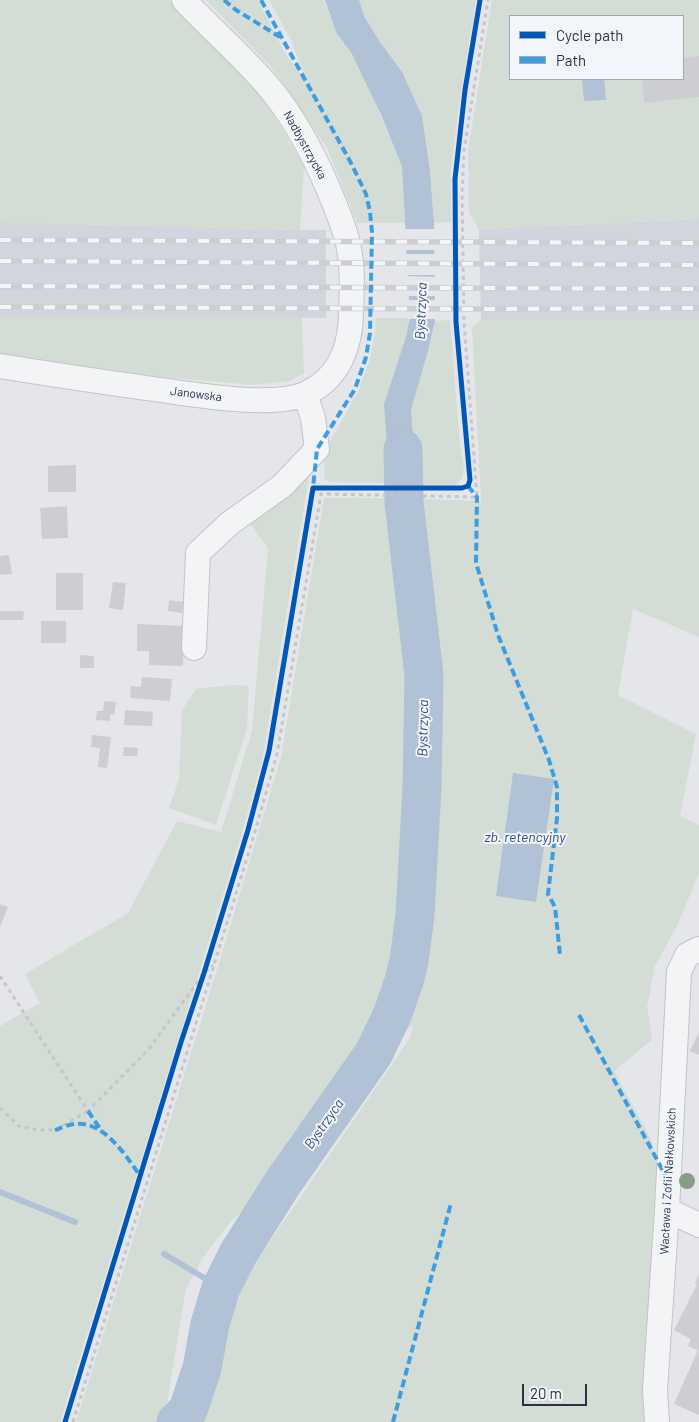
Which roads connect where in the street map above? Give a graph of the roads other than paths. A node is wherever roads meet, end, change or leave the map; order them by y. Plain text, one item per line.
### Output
1 (184, 0) edge
2 (351, 325) joint
3 (0, 366) edge
4 (305, 394) junction
5 (194, 648) dead end
6 (699, 948) edge
7 (667, 1210) junction
8 (699, 1225) edge
9 (657, 1422) edge

1 - 2 street, Nadbystrzycka
2 - 4 street, Janowska
3 - 4 street, Janowska
4 - 5 street
6 - 7 street, Wacława i Zofii Nałkowskich
7 - 8 street
7 - 9 street, Wacława i Zofii Nałkowskich

